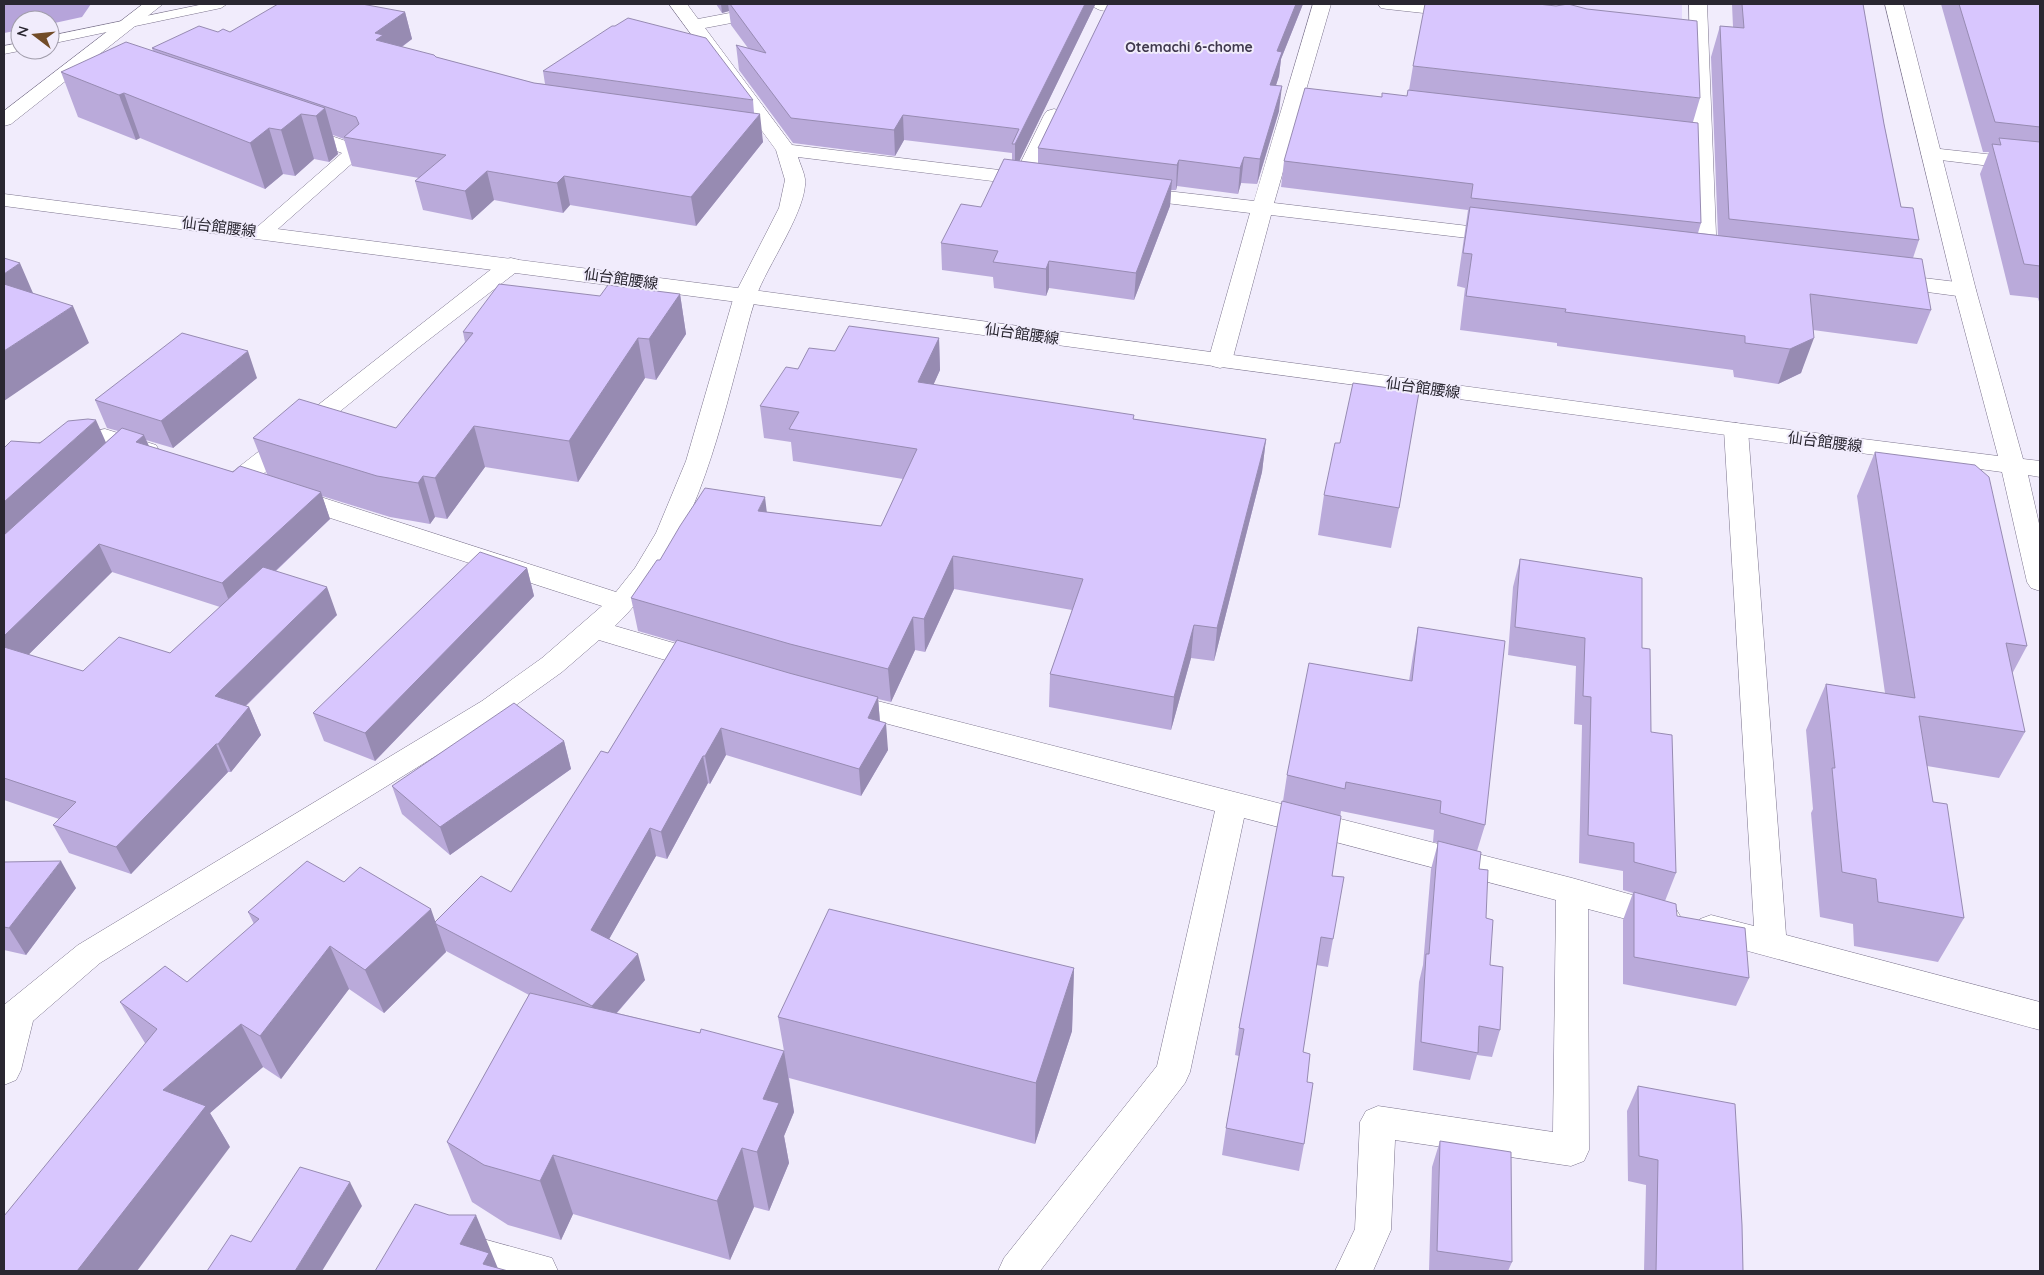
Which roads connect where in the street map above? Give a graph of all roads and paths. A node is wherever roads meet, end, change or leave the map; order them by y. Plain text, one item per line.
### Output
1 (221, 4) edge
2 (678, 4) edge
3 (804, 4) edge
4 (1322, 4) edge
5 (1387, 4) edge
6 (1698, 4) edge
7 (1894, 4) edge
8 (1106, 5) edge
9 (1410, 5) edge
10 (142, 13) edge
11 (1479, 14) edge
12 (693, 24) junction
13 (1098, 24) edge
14 (60, 37) edge
15 (1678, 37) edge
16 (1697, 39) junction
17 (74, 65) junction
18 (99, 68) edge
19 (1296, 95) junction
20 (1061, 101) edge
21 (1355, 102) edge
22 (4, 120) edge
23 (282, 125) edge
24 (746, 132) edge
25 (1683, 140) edge
26 (1703, 142) junction
27 (781, 143) junction
28 (1931, 154) junction
29 (2040, 166) edge
30 (1023, 179) junction
31 (1052, 183) edge
32 (1109, 190) edge
33 (4, 200) edge
34 (1262, 209) junction
35 (263, 232) junction
36 (1518, 238) edge
37 (1706, 260) edge
38 (511, 265) junction
39 (1874, 279) edge
40 (1965, 290) junction
41 (744, 296) junction
42 (1220, 361) junction
43 (1736, 430) junction
44 (129, 444) junction
45 (165, 456) edge
46 (107, 464) edge
47 (4, 465) edge
48 (2013, 466) junction
49 (2040, 469) edge
50 (2040, 582) edge
51 (622, 603) junction
52 (594, 629) junction
53 (727, 669) edge
54 (812, 694) edge
55 (1232, 803) junction
56 (1572, 892) junction
57 (1771, 944) junction
58 (2040, 1016) edge
59 (11, 1018) edge
60 (4, 1070) edge
61 (449, 1247) edge
62 (539, 1271) edge
63 (1017, 1271) edge
64 (1354, 1271) edge

1 - 10 lane
2 - 12 street
3 - 12 street
4 - 19 street
5 - 9 street
6 - 16 street
7 - 28 street
8 - 13 street
9 - 11 street
10 - 14 lane
10 - 17 street
12 - 27 street
15 - 16 street
16 - 26 street
17 - 18 street
17 - 22 street
19 - 21 street
19 - 34 street
20 - 30 street
23 - 35 street
24 - 27 street
25 - 26 street
26 - 37 street
27 - 30 street
27 - 41 street
28 - 29 street
28 - 40 street
30 - 31 street
32 - 34 street
33 - 35 street, 仙台館腰線
34 - 36 street
34 - 42 street
35 - 38 street, 仙台館腰線
38 - 41 street, 仙台館腰線
38 - 51 street
39 - 40 street
40 - 48 street
41 - 42 street, 仙台館腰線
41 - 51 street
42 - 43 street, 仙台館腰線
43 - 48 street, 仙台館腰線
43 - 57 street
44 - 45 street
44 - 46 street
44 - 47 street
48 - 49 street, 仙台館腰線
48 - 50 street
51 - 52 street
52 - 53 street
52 - 59 street
54 - 55 street
55 - 56 street
55 - 63 street
56 - 57 street
56 - 64 street
57 - 58 street
59 - 60 street
61 - 62 street

